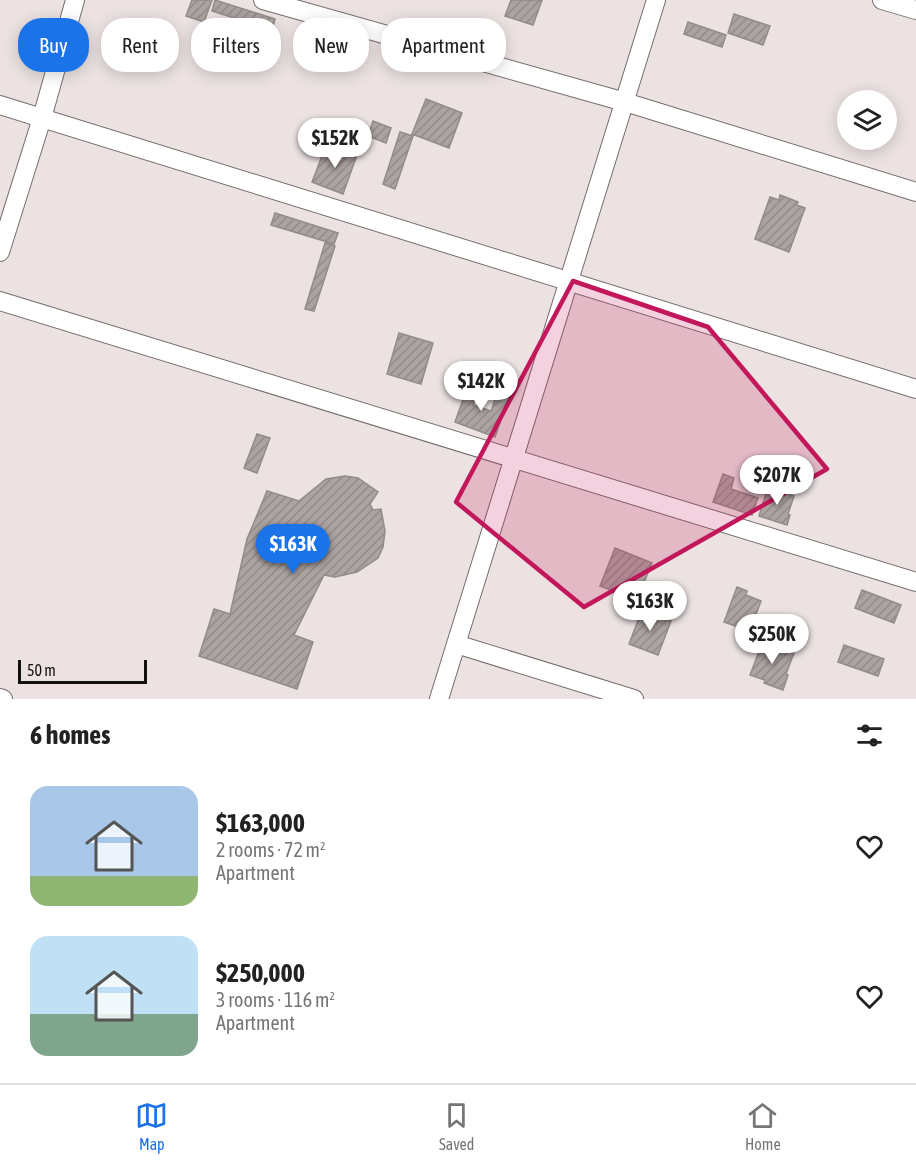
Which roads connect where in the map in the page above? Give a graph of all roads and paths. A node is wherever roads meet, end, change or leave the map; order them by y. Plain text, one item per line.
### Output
1 (75, 0) edge
2 (262, 0) edge
3 (656, 0) edge
4 (882, 0) edge
5 (916, 10) edge
6 (625, 102) junction
7 (0, 105) edge
8 (42, 118) junction
9 (916, 192) edge
10 (0, 252) edge
11 (569, 281) junction
12 (0, 301) edge
13 (916, 389) edge
14 (514, 459) junction
15 (916, 582) edge
16 (456, 644) junction
17 (439, 699) edge
18 (634, 699) edge

1 - 8 street
2 - 6 street
3 - 6 street
4 - 5 street
6 - 9 street
6 - 11 street
7 - 8 street
8 - 10 street
8 - 11 street
11 - 13 street
11 - 14 street
12 - 14 street
14 - 15 street
14 - 16 street
16 - 17 street
16 - 18 street

